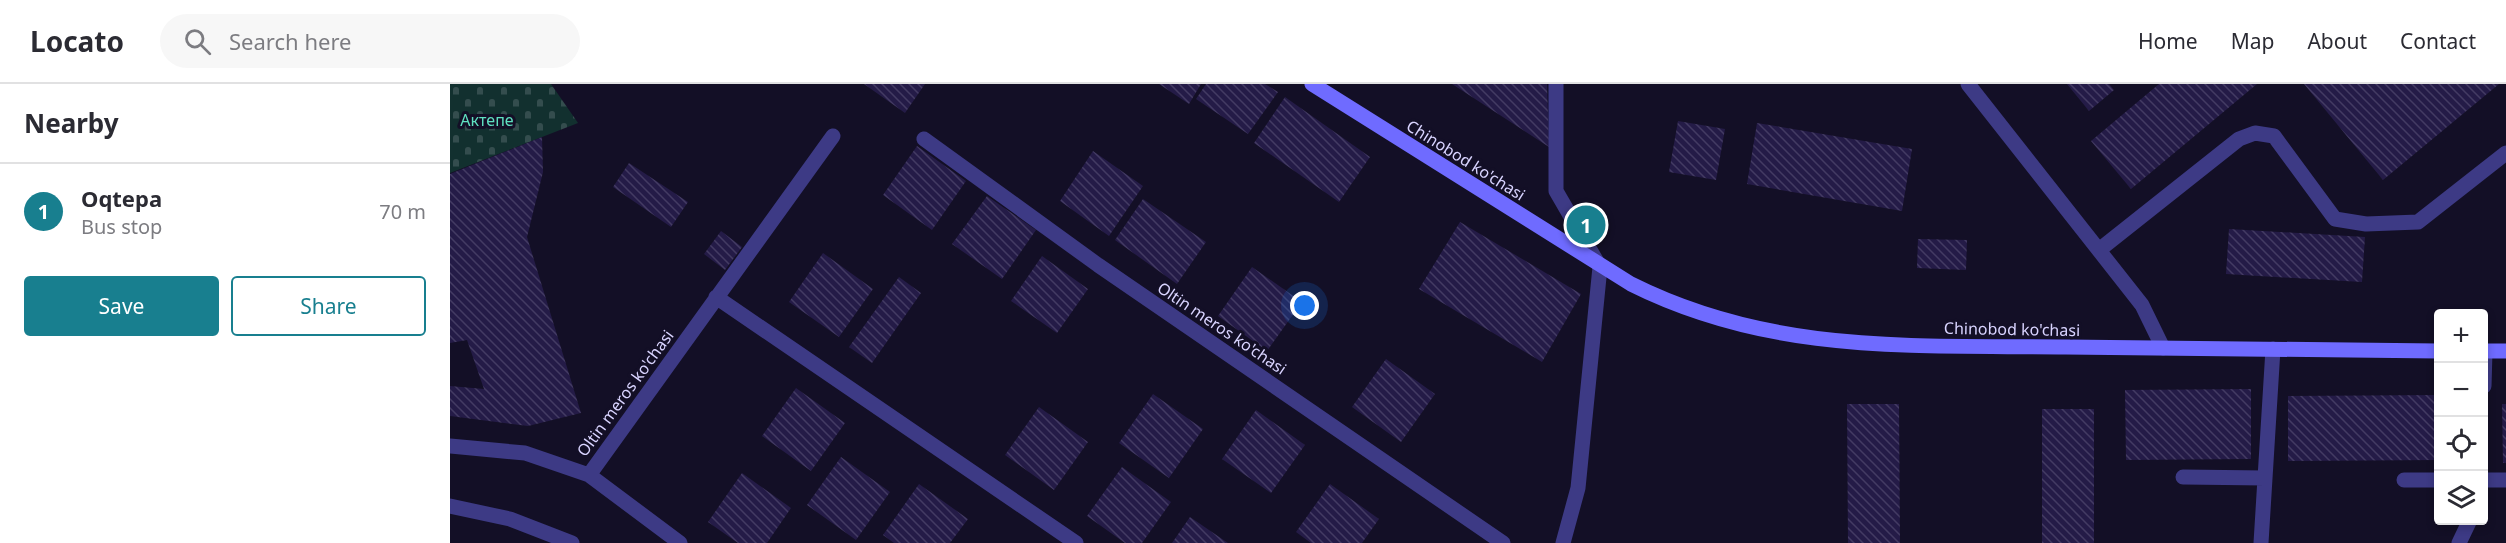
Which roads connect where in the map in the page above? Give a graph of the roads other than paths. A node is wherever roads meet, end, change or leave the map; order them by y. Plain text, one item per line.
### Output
1 (1312, 84) edge
2 (1556, 84) edge
3 (1968, 84) edge
4 (833, 136) dead end
5 (924, 139) dead end
6 (2506, 153) edge
7 (2099, 250) junction
8 (1599, 267) junction
9 (716, 297) junction
10 (2163, 348) junction
11 (2273, 349) junction
12 (2434, 351) edge
13 (2488, 351) edge
14 (2506, 351) edge
15 (450, 446) edge
16 (589, 475) junction
17 (2183, 477) dead end
18 (2265, 478) junction
19 (2404, 480) dead end
20 (2434, 480) edge
21 (2488, 480) edge
22 (2506, 480) edge
23 (450, 506) edge
24 (2468, 525) edge
25 (572, 543) edge
26 (680, 543) edge
27 (1076, 543) edge
28 (1503, 543) edge
29 (1563, 543) edge
30 (2261, 543) edge
31 (2459, 543) edge

1 - 8 street, Chinobod ko'chasi
2 - 8 street
3 - 7 street
4 - 9 street, Oltin meros ko'chasi
5 - 28 street, Oltin meros ko'chasi
6 - 7 street
7 - 10 street
8 - 10 street, Chinobod ko'chasi
8 - 29 street
9 - 16 street, Oltin meros ko'chasi
9 - 27 street
10 - 11 street, Chinobod ko'chasi
11 - 12 street, Chinobod ko'chasi
11 - 18 street
13 - 14 street
15 - 16 street
16 - 26 street, Oltin meros ko'chasi
17 - 18 street
18 - 30 street
19 - 20 street
21 - 22 street
23 - 25 street
24 - 31 street

